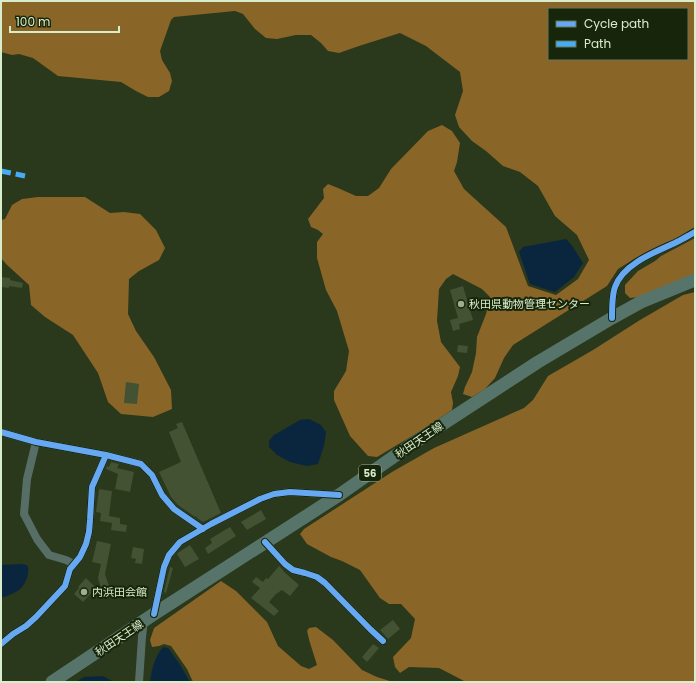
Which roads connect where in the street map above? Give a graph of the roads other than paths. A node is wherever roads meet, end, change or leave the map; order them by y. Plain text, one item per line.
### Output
1 (695, 232) edge
2 (695, 280) edge
3 (612, 318) junction
4 (1, 432) edge
5 (36, 442) junction
6 (106, 455) junction
7 (339, 495) junction
8 (202, 529) junction
9 (265, 542) junction
10 (74, 564) junction
11 (149, 617) junction
12 (383, 641) dead end
13 (1, 644) edge
14 (52, 682) edge
15 (139, 682) edge

1 - 3 street
2 - 3 main road, 秋田天王線 / 56
3 - 7 main road, 秋田天王線 / 56
4 - 5 street
5 - 6 street
5 - 10 street
6 - 8 street
6 - 10 street
7 - 8 street
7 - 9 main road, 秋田天王線 / 56
8 - 11 street
9 - 11 main road, 秋田天王線 / 56
9 - 12 street
10 - 13 street
11 - 14 main road, 秋田天王線 / 56
11 - 15 street

